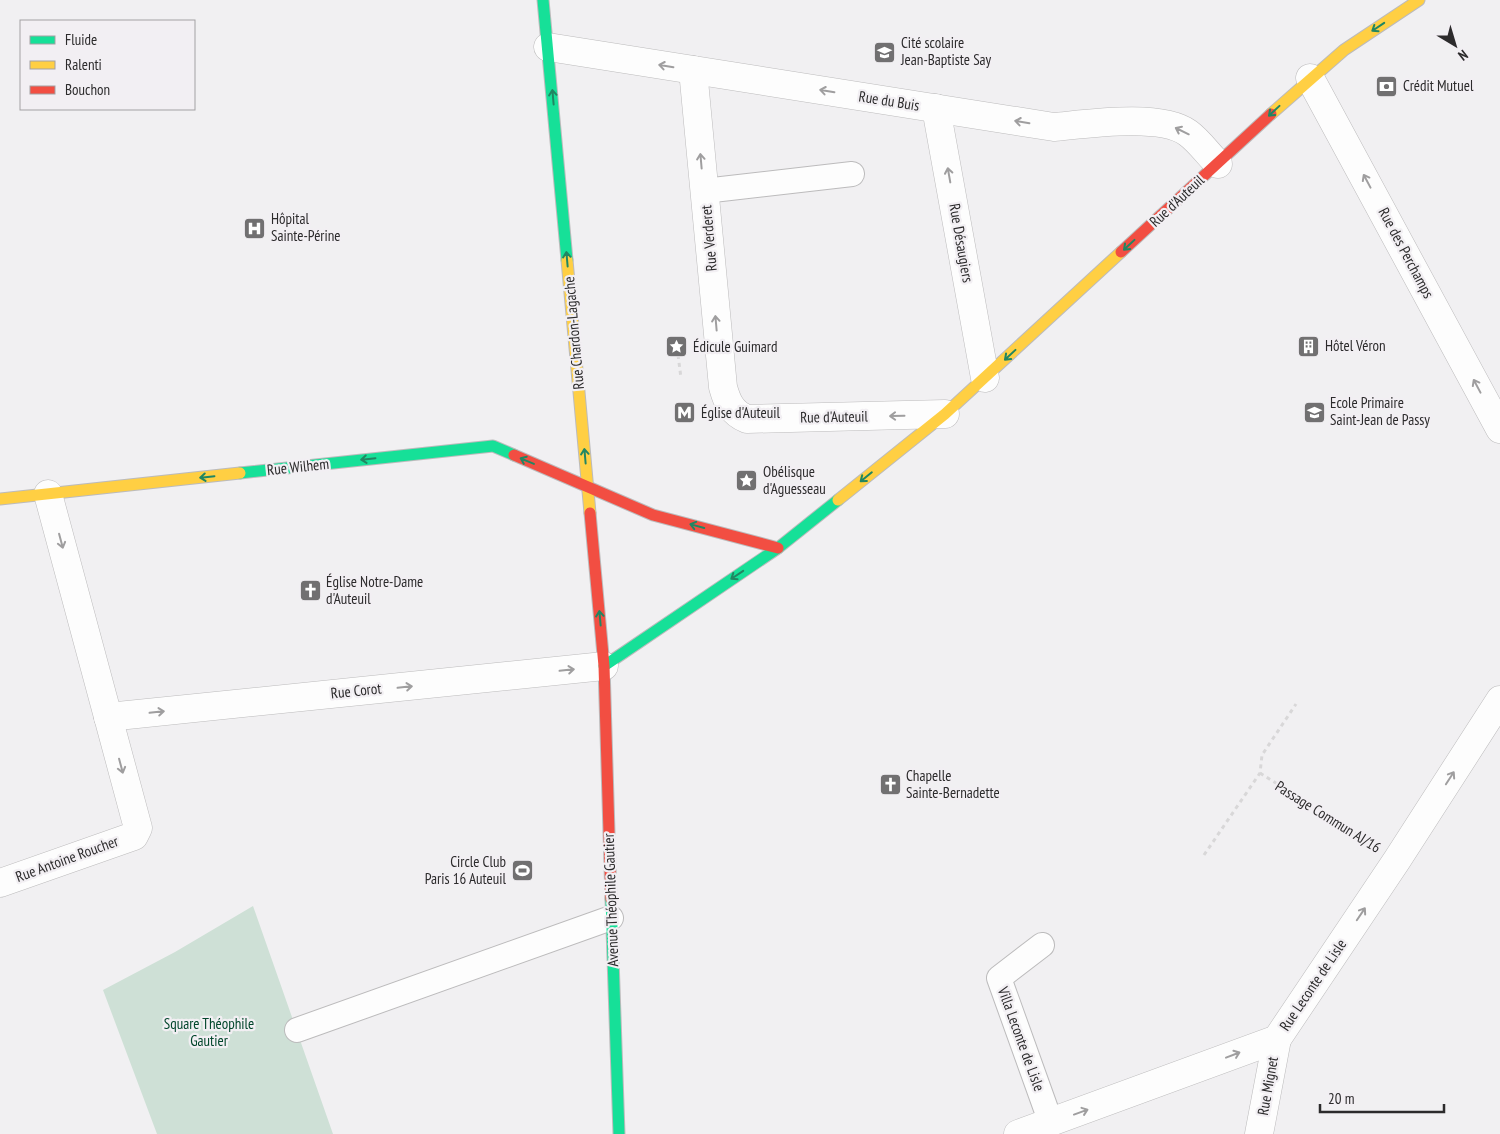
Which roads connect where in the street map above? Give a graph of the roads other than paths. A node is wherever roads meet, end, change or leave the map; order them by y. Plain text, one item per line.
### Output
1 (543, 0) edge
2 (1419, 0) edge
3 (548, 47) junction
4 (693, 70) junction
5 (1310, 78) junction
6 (936, 108) junction
7 (1218, 164) junction
8 (852, 174) dead end
9 (704, 191) junction
10 (985, 378) junction
11 (728, 405) joint
12 (945, 414) junction
13 (1500, 429) edge
14 (588, 487) junction
15 (48, 494) junction
16 (0, 499) edge
17 (778, 548) junction
18 (604, 666) junction
19 (1500, 700) edge
20 (108, 717) junction
21 (0, 883) edge
22 (611, 918) junction
23 (1042, 945) dead end
24 (297, 1030) dead end
25 (1277, 1039) junction
26 (1051, 1123) junction
27 (619, 1134) edge
28 (1018, 1134) edge
29 (1259, 1134) edge

1 - 3 street, Rue Chardon-Lagache
2 -> 5 street, Rue d'Auteuil
4 -> 3 street, Rue du Buis
14 -> 3 street, Rue Chardon-Lagache
6 -> 4 street, Rue du Buis
9 -> 4 street, Rue Verderet
5 -> 7 street, Rue d'Auteuil
13 -> 5 street, Rue des Perchamps
7 -> 6 street, Rue du Buis
10 -> 6 street, Rue Désaugiers
7 -> 10 street, Rue d'Auteuil
8 - 9 lane
11 -> 9 street, Rue Verderet
10 - 12 street, Rue d'Auteuil
12 -> 11 street, Rue d'Auteuil
12 -> 17 street, Rue d'Auteuil
14 -> 15 street, Rue Wilhem
17 -> 14 street
18 -> 14 street, Rue Chardon-Lagache
15 - 16 street, Rue Wilhem
15 -> 20 street
17 -> 18 street, Rue d'Auteuil
20 -> 18 street, Rue Corot
18 - 22 street, Avenue Théophile Gautier
25 -> 19 street, Rue Leconte de Lisle
20 -> 21 street, Rue Antoine Roucher
22 - 24 lane
22 - 27 street, Avenue Théophile Gautier
23 - 26 lane, Villa Leconte de Lisle
26 -> 25 street, Rue Leconte de Lisle
25 - 29 street, Rue Mignet
26 - 28 street, Rue Leconte de Lisle

